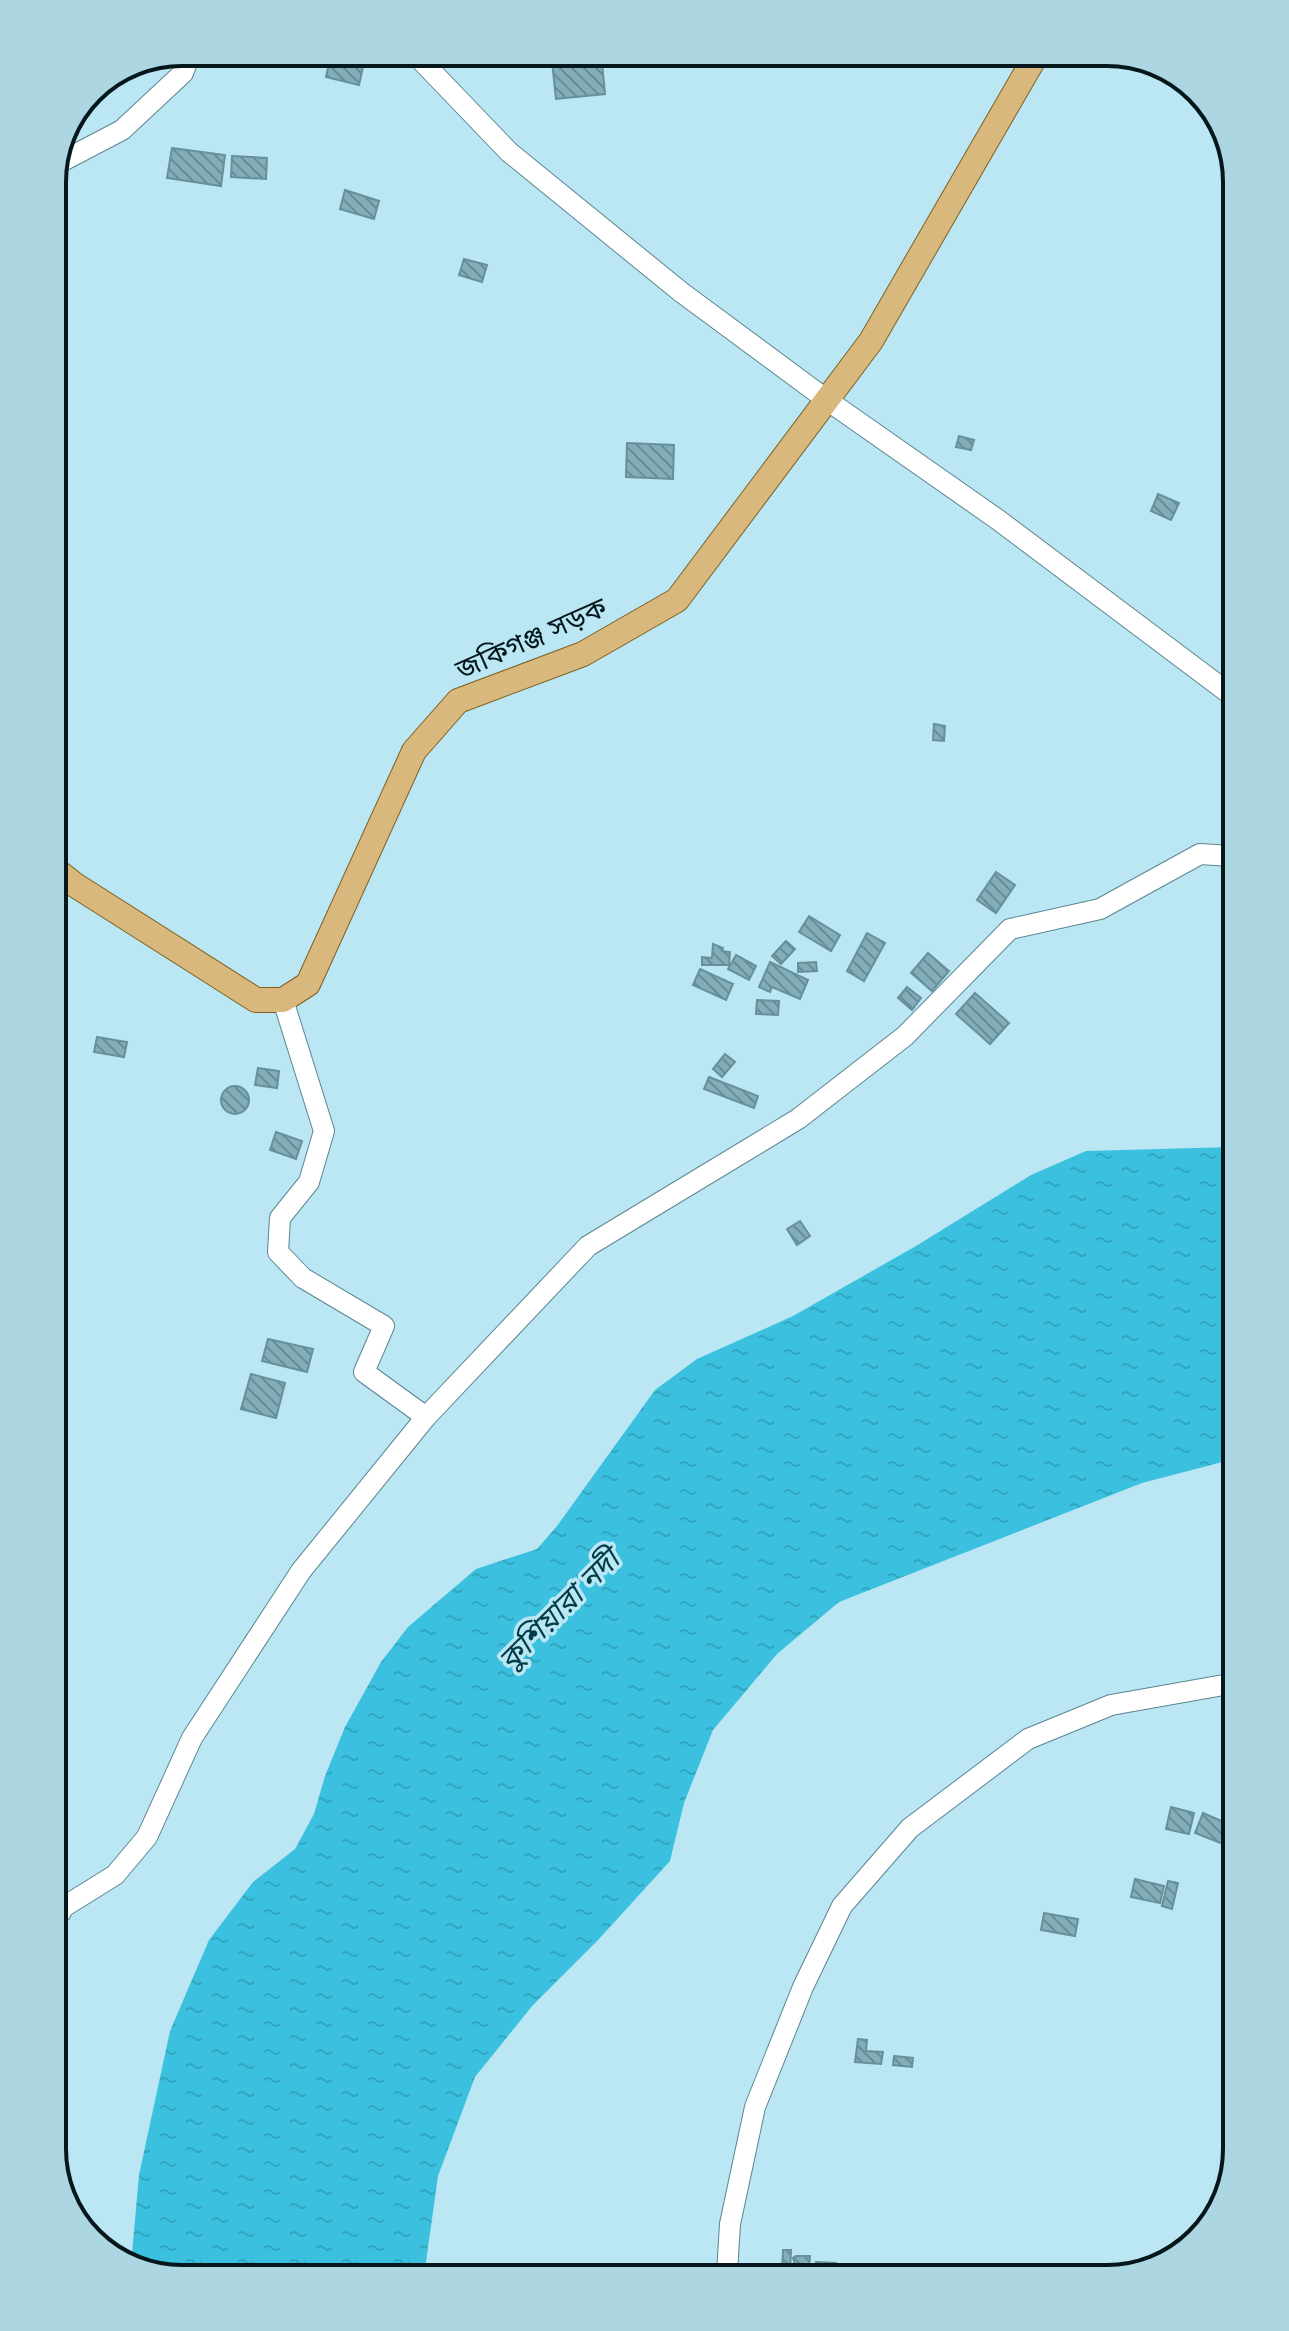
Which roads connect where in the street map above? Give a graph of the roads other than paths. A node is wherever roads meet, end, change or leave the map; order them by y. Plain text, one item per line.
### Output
1 (186, 66) edge
2 (426, 66) edge
3 (1030, 66) edge
4 (69, 158) edge
5 (827, 400) junction
6 (1223, 689) edge
7 (1223, 855) edge
8 (66, 878) edge
9 (283, 1000) junction
10 (426, 1417) junction
11 (1223, 1685) edge
12 (66, 1906) edge
13 (727, 2265) edge

1 - 4 street
2 - 5 street
3 - 5 main road, জকিগঞ্জ সড়ক
5 - 6 street
5 - 9 main road, জকিগঞ্জ সড়ক
7 - 10 street
8 - 9 main road
9 - 10 street
10 - 12 street
11 - 13 street

